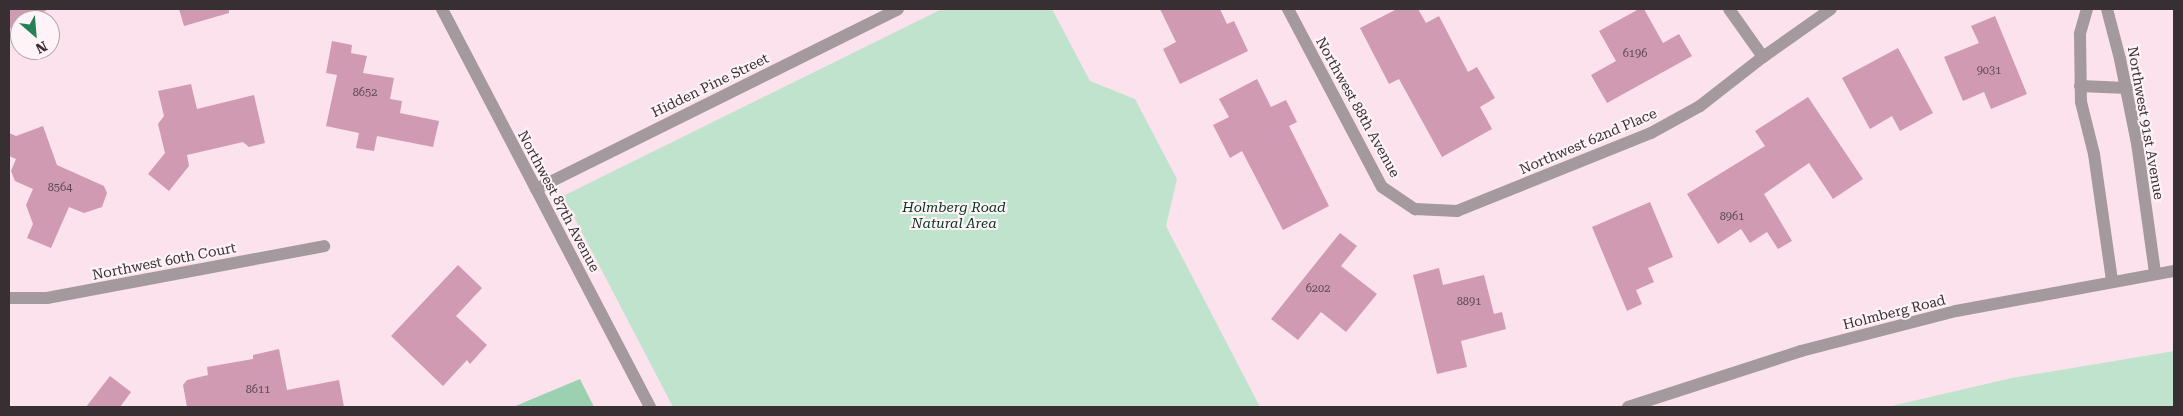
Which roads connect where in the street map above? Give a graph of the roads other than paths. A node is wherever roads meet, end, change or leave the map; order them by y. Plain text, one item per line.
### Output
1 (442, 9) edge
2 (898, 9) edge
3 (1288, 9) edge
4 (1729, 9) edge
5 (1831, 9) edge
6 (2087, 9) edge
7 (2107, 9) edge
8 (1762, 57) junction
9 (2080, 86) junction
10 (2127, 88) junction
11 (536, 189) junction
12 (1415, 209) joint
13 (324, 246) dead end
14 (2174, 271) edge
15 (2155, 272) junction
16 (2112, 281) junction
17 (9, 298) edge
18 (650, 407) edge
19 (1628, 407) edge

1 - 11 street, Northwest 87th Avenue
2 - 11 street, Hidden Pine Street
3 - 12 street, Northwest 88th Avenue
4 - 8 street
5 - 8 street, Northwest 62nd Place
6 - 9 street
7 - 10 street, Northwest 91st Avenue
8 - 12 street, Northwest 62nd Place
9 - 10 street
9 - 16 street
10 - 15 street, Northwest 91st Avenue
11 - 18 street, Northwest 87th Avenue
13 - 17 street, Northwest 60th Court
14 - 15 street, Holmberg Road
15 - 16 street, Holmberg Road
16 - 19 street, Holmberg Road

